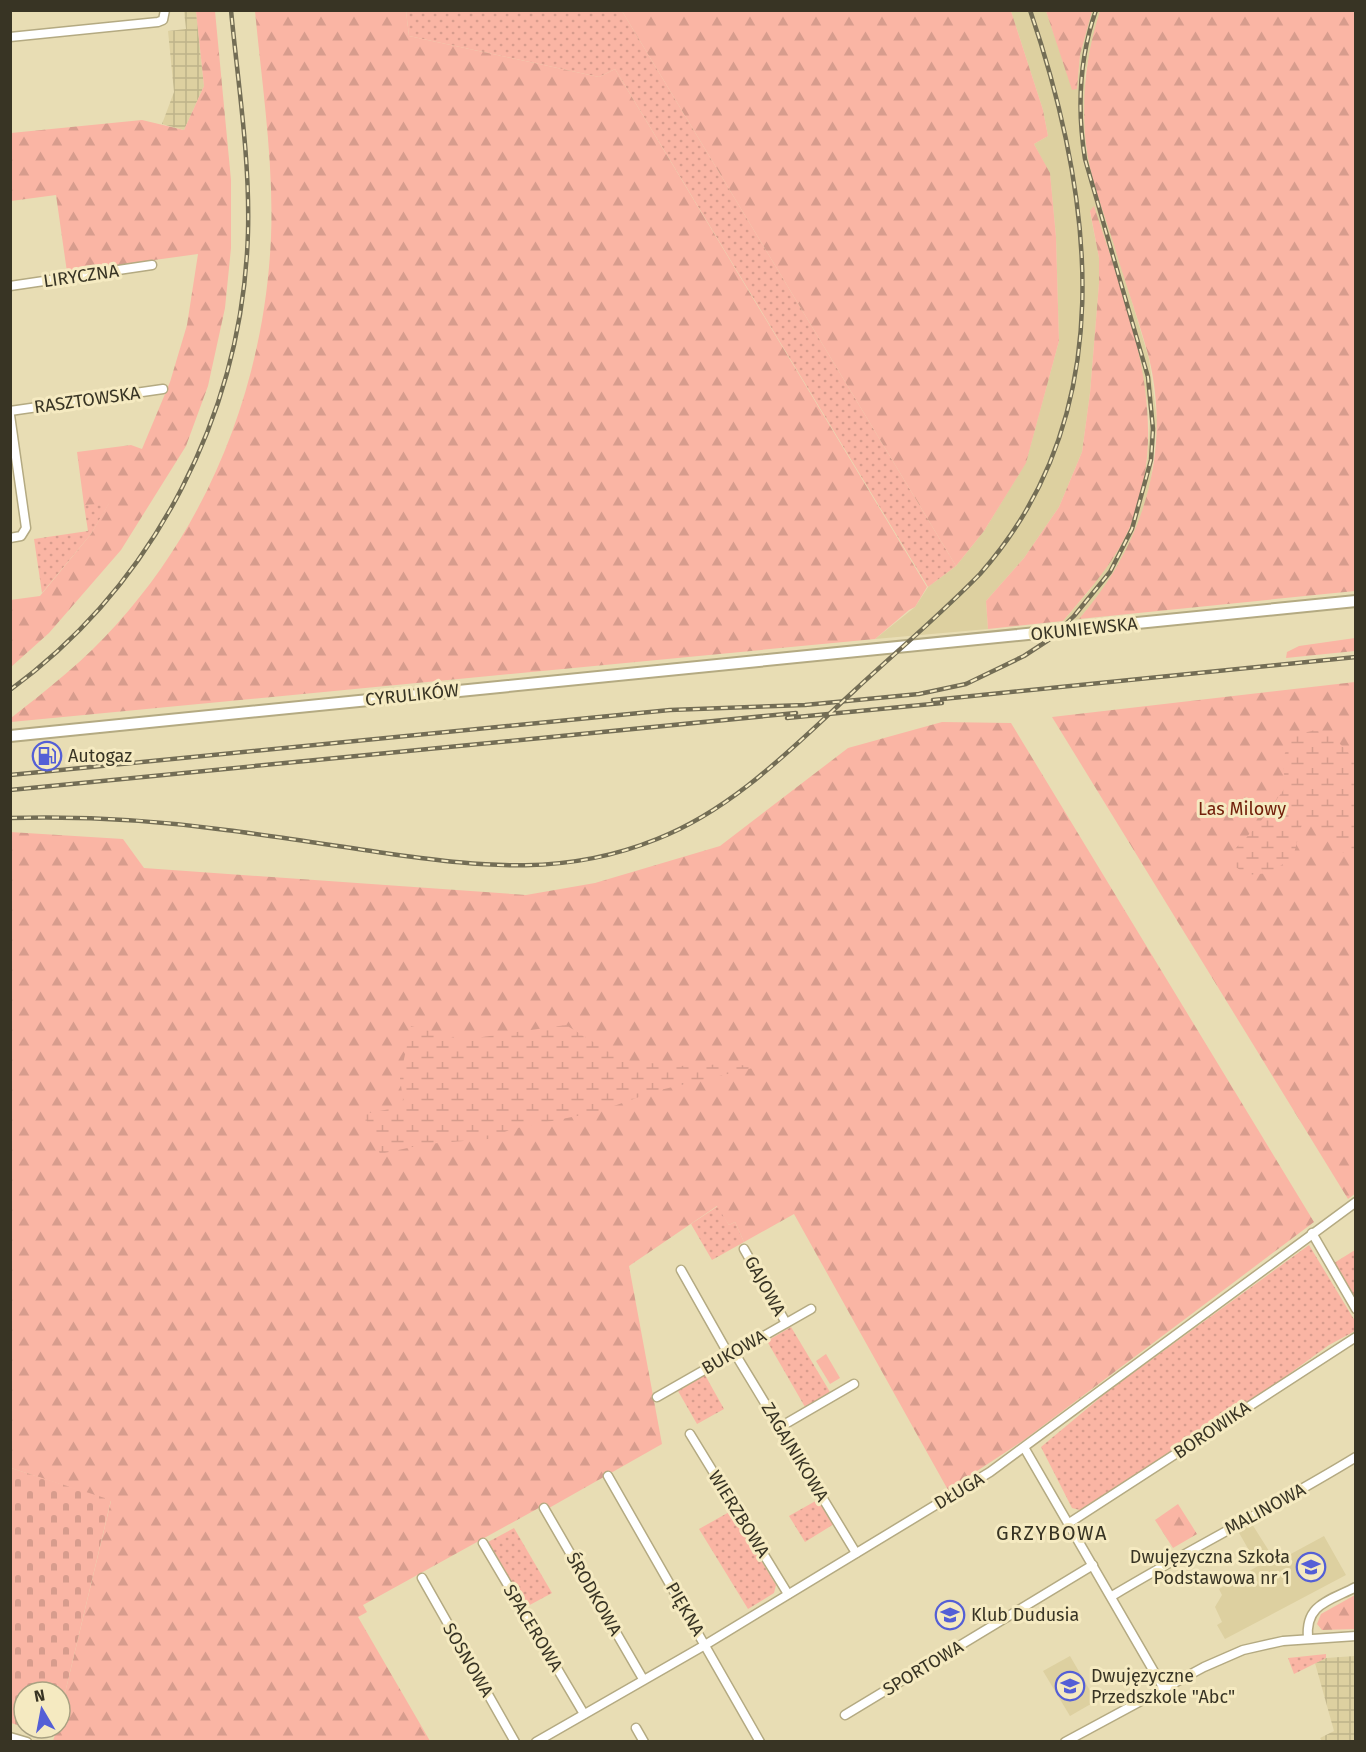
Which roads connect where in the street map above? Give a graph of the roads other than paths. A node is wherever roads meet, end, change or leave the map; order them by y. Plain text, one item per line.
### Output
1 (165, 10) edge
2 (10, 37) edge
3 (152, 266) dead end
4 (10, 286) edge
5 (163, 388) dead end
6 (10, 413) edge
7 (10, 538) edge
8 (1356, 601) edge
9 (813, 657) joint
10 (10, 736) edge
11 (1356, 1202) edge
12 (1312, 1233) junction
13 (744, 1249) dead end
14 (681, 1270) dead end
15 (811, 1309) dead end
16 (1356, 1309) edge
17 (786, 1323) junction
18 (1356, 1337) edge
19 (731, 1354) junction
20 (854, 1384) dead end
21 (657, 1397) dead end
22 (780, 1427) junction
23 (690, 1434) dead end
24 (1025, 1449) junction
25 (1356, 1457) edge
26 (608, 1476) dead end
27 (544, 1508) dead end
28 (1069, 1523) junction
29 (483, 1543) dead end
30 (856, 1553) junction
31 (1093, 1565) junction
32 (422, 1578) dead end
33 (1356, 1587) edge
34 (788, 1594) junction
35 (1112, 1596) junction
36 (1356, 1636) edge
37 (1308, 1638) junction
38 (705, 1645) junction
39 (643, 1679) junction
40 (1164, 1689) junction
41 (584, 1714) junction
42 (845, 1715) dead end
43 (636, 1728) dead end
44 (10, 1737) edge
45 (27, 1742) edge
46 (515, 1742) edge
47 (536, 1742) edge
48 (644, 1742) edge
49 (760, 1742) edge
50 (1065, 1742) edge

1 - 2 street
3 - 4 street, LIRYCZNA
5 - 6 street, RASZTOWSKA
6 - 7 street
8 - 9 main road, OKUNIEWSKA
9 - 10 main road, CYRULIKÓW
11 - 12 street, DŁUGA
12 - 16 street
12 - 24 street, DŁUGA
13 - 17 street, GAJOWA
14 - 19 street, ZAGAJNIKOWA
15 - 17 street, BUKOWA
17 - 19 street, BUKOWA
18 - 28 street, BOROWIKA
19 - 21 street, BUKOWA
19 - 22 street, ZAGAJNIKOWA
20 - 22 street
22 - 30 street, ZAGAJNIKOWA
23 - 34 street, WIERZBOWA
24 - 28 street
24 - 30 street, DŁUGA
25 - 35 street, MALINOWA
26 - 38 street, PIĘKNA
27 - 39 street, ŚRODKOWA
28 - 31 street
29 - 41 street, SPACEROWA
30 - 34 street, DŁUGA
31 - 35 street
31 - 42 street, SPORTOWA
32 - 46 street, SOSNOWA
33 - 37 street
34 - 38 street, DŁUGA
35 - 40 street
36 - 37 street
37 - 40 street
38 - 39 street, DŁUGA
38 - 49 street, PIĘKNA
39 - 41 street, DŁUGA
40 - 50 street
41 - 47 street, DŁUGA
43 - 48 street
44 - 45 street

